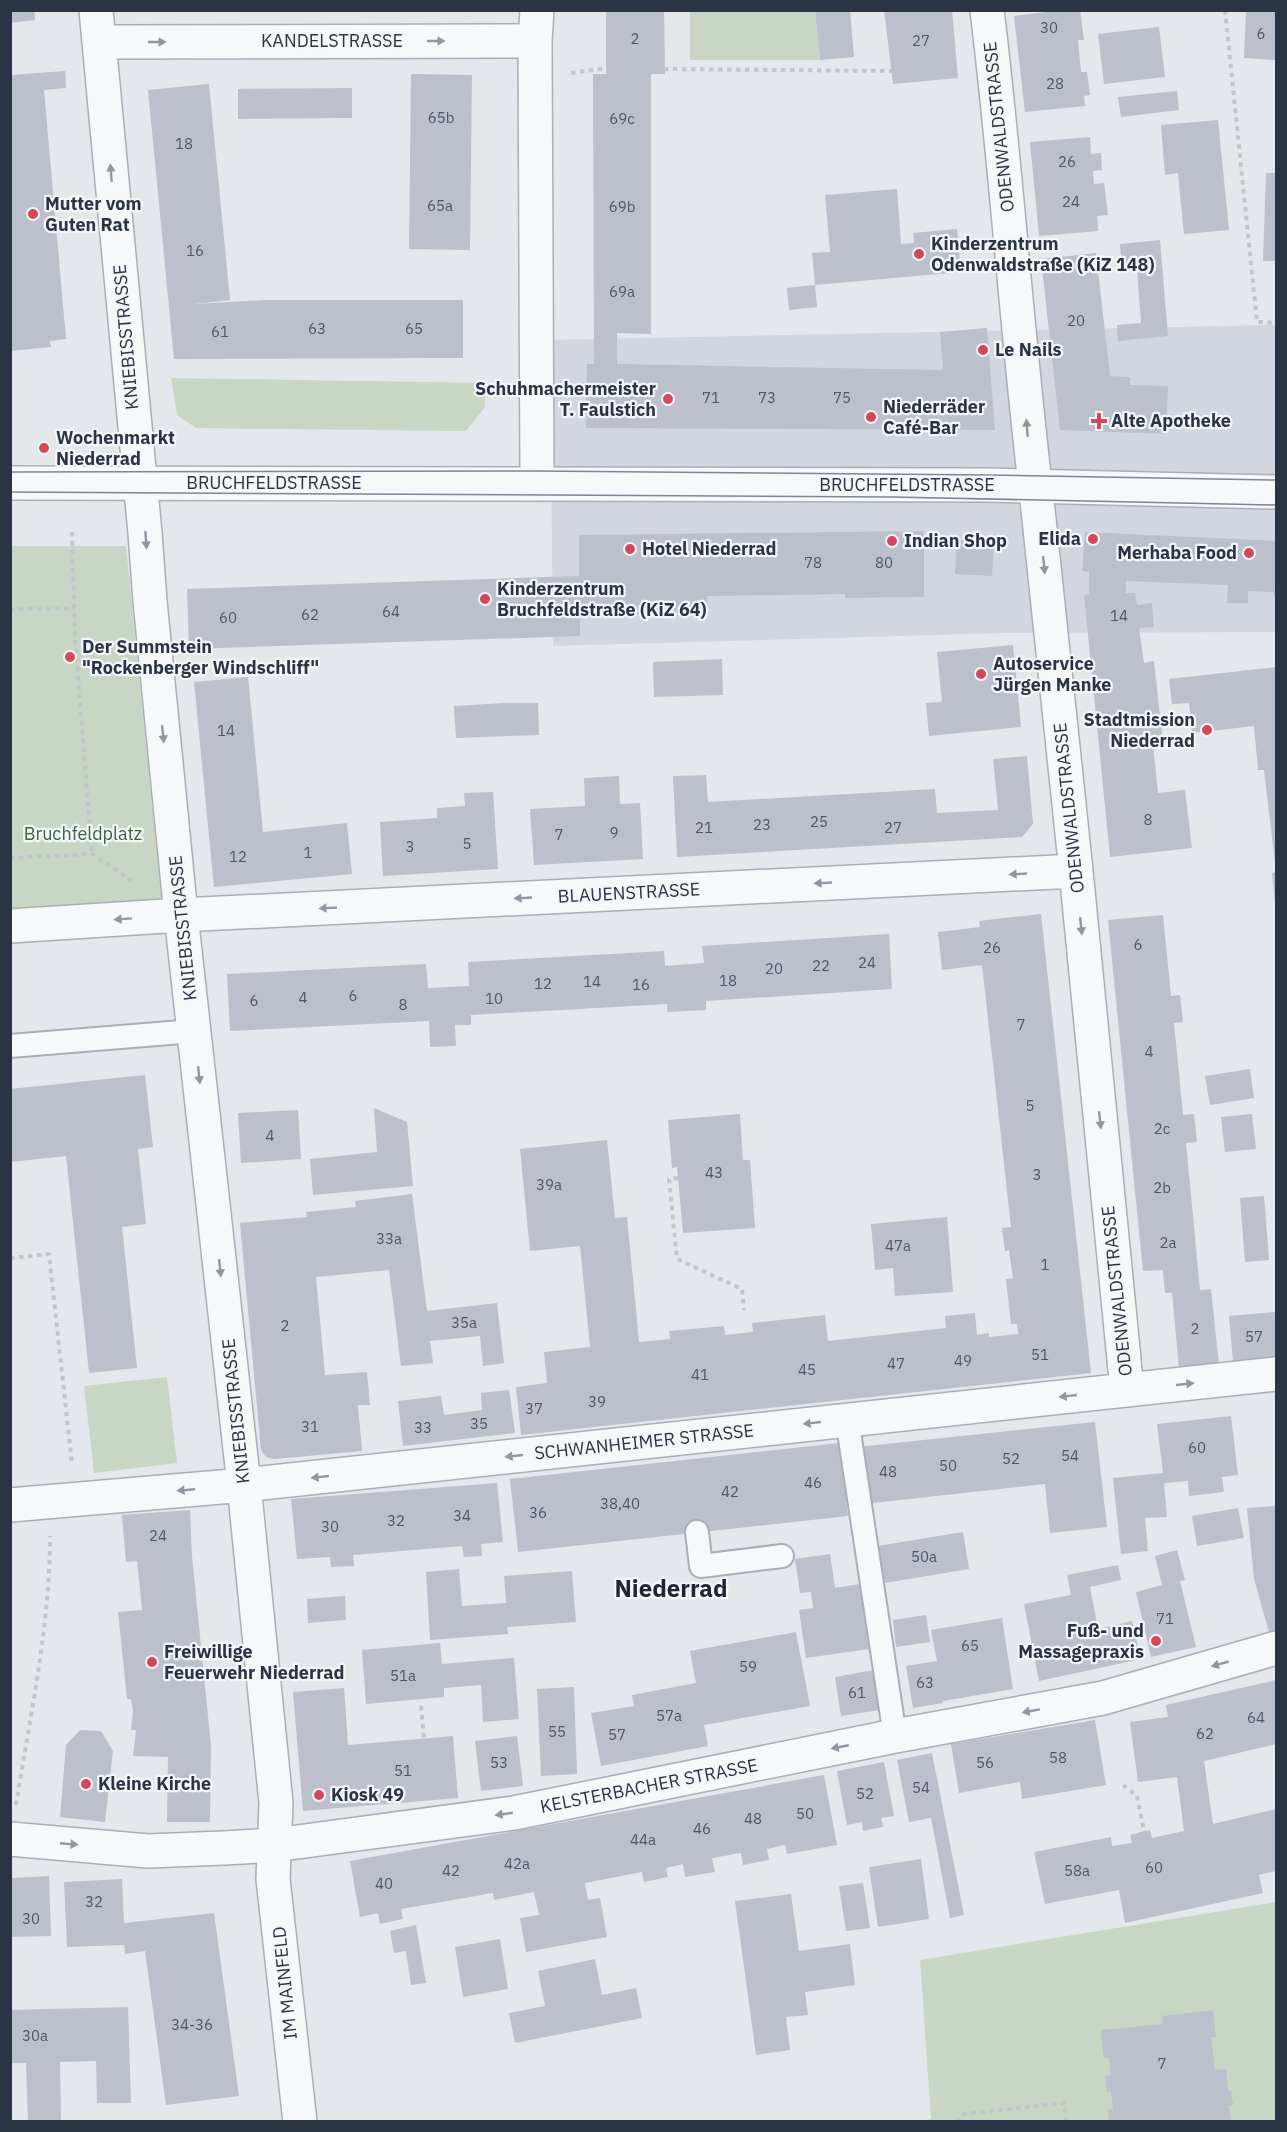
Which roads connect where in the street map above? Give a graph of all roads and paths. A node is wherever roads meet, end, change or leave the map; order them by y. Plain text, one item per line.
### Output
1 (987, 10) edge
2 (1225, 10) edge
3 (97, 26) edge
4 (536, 26) edge
5 (664, 69) dead end
6 (892, 71) dead end
7 (1276, 323) edge
8 (139, 482) junction
9 (10, 483) edge
10 (537, 483) junction
11 (1035, 486) junction
12 (1276, 492) edge
13 (72, 532) dead end
14 (10, 609) edge
15 (74, 609) junction
16 (10, 858) edge
17 (1076, 871) junction
18 (182, 915) junction
19 (10, 926) edge
20 (194, 1031) junction
21 (10, 1046) edge
22 (678, 1178) dead end
23 (10, 1258) edge
24 (744, 1310) dead end
25 (1276, 1374) edge
26 (1127, 1390) junction
27 (847, 1419) junction
28 (244, 1485) junction
29 (62, 1501) junction
30 (10, 1505) edge
31 (698, 1532) dead end
32 (782, 1556) dead end
33 (1276, 1648) edge
34 (421, 1706) dead end
35 (895, 1736) junction
36 (424, 1739) dead end
37 (1123, 1785) dead end
38 (13, 1825) edge
39 (1144, 1832) dead end
40 (275, 1845) junction
41 (300, 2121) edge
42 (957, 2121) edge
43 (1066, 2121) edge

11 -> 1 street, ODENWALDSTRASSE
2 - 7 path
3 -> 4 street, KANDELSTRASSE
8 -> 3 street, KNIEBISSTRASSE
4 - 10 street
5 - 6 path
8 - 9 street, BRUCHFELDSTRASSE
8 - 10 street, BRUCHFELDSTRASSE
8 -> 18 street, KNIEBISSTRASSE
10 - 11 street, BRUCHFELDSTRASSE
11 - 12 street, BRUCHFELDSTRASSE
11 -> 17 street, ODENWALDSTRASSE
13 - 15 path
14 - 15 path
15 - 16 path
17 -> 18 street, BLAUENSTRASSE
17 -> 26 street, ODENWALDSTRASSE
18 -> 19 street
18 - 20 street, KNIEBISSTRASSE
20 - 21 lane
20 -> 28 street, KNIEBISSTRASSE
22 - 24 path
23 - 29 path
26 -> 25 street, SCHWANHEIMER STRASSE
26 -> 27 street, SCHWANHEIMER STRASSE
27 -> 28 street, SCHWANHEIMER STRASSE
27 - 35 lane
28 -> 29 street, SCHWANHEIMER STRASSE
28 - 40 street, KNIEBISSTRASSE
29 - 30 street, SCHWANHEIMER STRASSE
29 - 38 path
31 - 32 lane
33 -> 35 street, KELSTERBACHER STRASSE
34 - 36 path
35 -> 40 street, KELSTERBACHER STRASSE
37 - 39 path
38 -> 40 street, KELSTERBACHER STRASSE
40 - 41 street, IM MAINFELD
42 - 43 path

